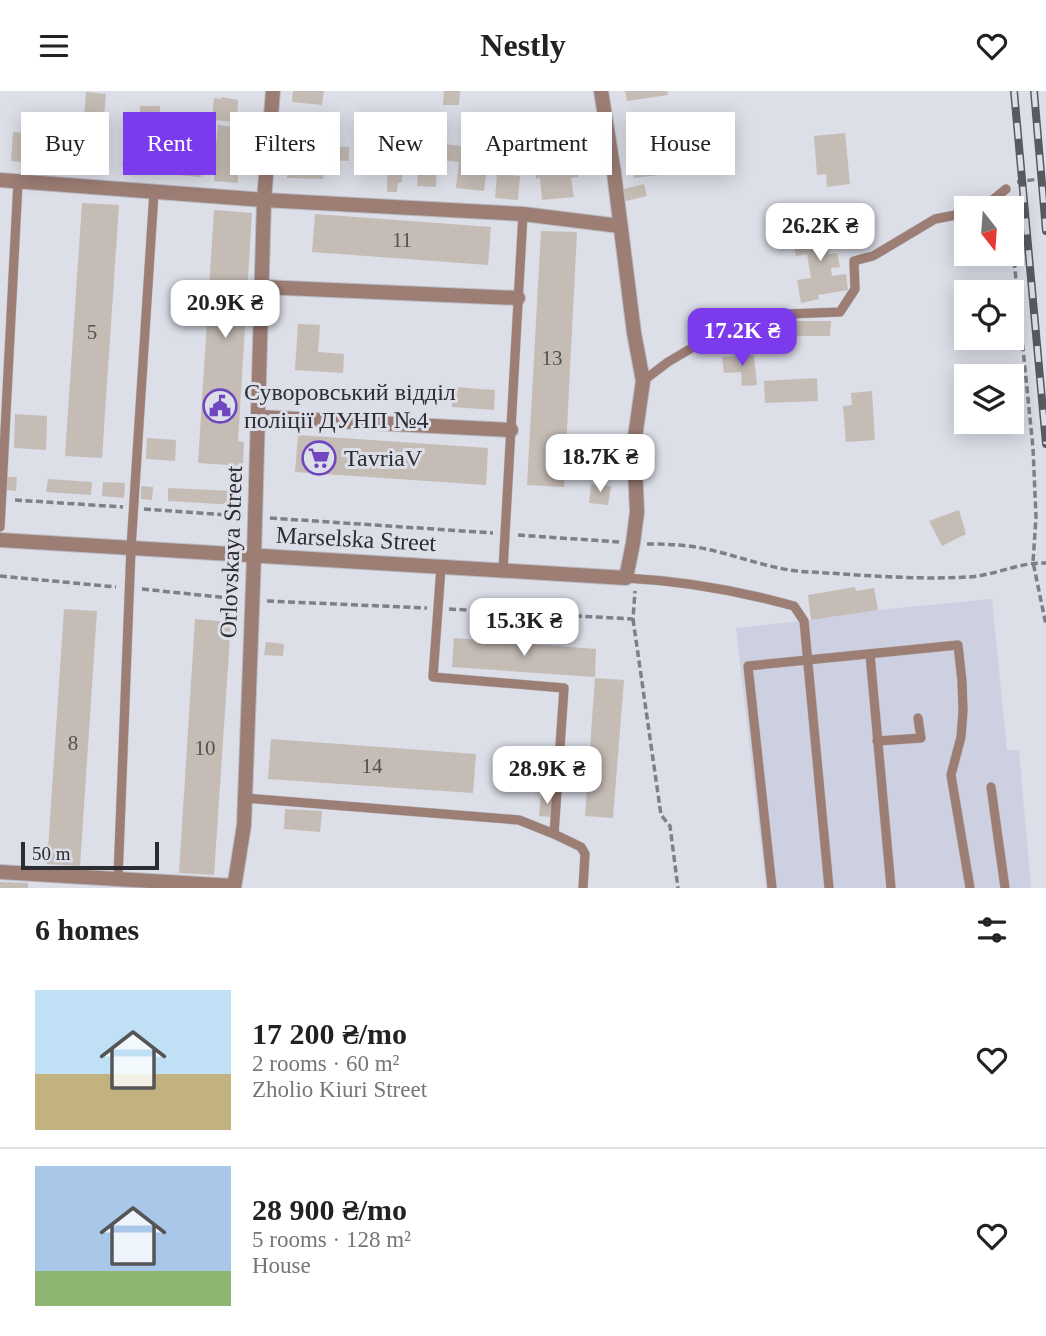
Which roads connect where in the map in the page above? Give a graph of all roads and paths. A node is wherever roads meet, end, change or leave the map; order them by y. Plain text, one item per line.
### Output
1 (273, 91) edge
2 (601, 91) edge
3 (1046, 178) edge
4 (0, 180) edge
5 (18, 182) junction
6 (1010, 186) joint
7 (154, 192) junction
8 (998, 196) edge
9 (264, 200) junction
10 (523, 214) junction
11 (954, 215) edge
12 (620, 226) junction
13 (1015, 266) edge
14 (262, 287) junction
15 (519, 298) junction
16 (643, 381) junction
17 (258, 417) junction
18 (511, 431) junction
19 (1, 499) edge
20 (133, 508) junction
21 (255, 517) junction
22 (0, 527) edge
23 (505, 534) junction
24 (0, 540) edge
25 (633, 543) junction
26 (131, 548) junction
27 (254, 556) junction
28 (1033, 562) junction
29 (1046, 563) edge
30 (442, 566) junction
31 (503, 570) junction
32 (0, 576) edge
33 (631, 578) junction
34 (129, 588) junction
35 (253, 600) junction
36 (438, 609) junction
37 (634, 619) junction
38 (1046, 625) edge
39 (870, 654) junction
40 (808, 660) junction
41 (918, 718) dead end
42 (877, 741) junction
43 (991, 787) dead end
44 (245, 797) junction
45 (554, 834) junction
46 (0, 871) edge
47 (118, 879) junction
48 (91, 882) edge
49 (234, 887) edge
50 (583, 888) edge
51 (678, 888) edge
52 (772, 888) edge
53 (829, 888) edge
54 (891, 888) edge
55 (970, 888) edge
56 (1005, 888) edge

1 - 9 street, Orlovskaya Street
2 - 12 street
3 - 6 path
4 - 5 street
5 - 7 street
5 - 19 lane
6 - 8 lane
7 - 9 street
7 - 20 lane
9 - 10 street
9 - 14 street, Orlovskaya Street
10 - 12 street
10 - 15 lane
11 - 16 lane
12 - 16 street
13 - 28 path
14 - 15 street
14 - 17 street, Orlovskaya Street
15 - 18 lane
16 - 25 street
17 - 18 street
17 - 21 street, Orlovskaya Street
18 - 23 lane
19 - 20 path
19 - 22 lane
20 - 21 path
20 - 26 lane
21 - 23 path
21 - 27 street, Orlovskaya Street
23 - 25 path
23 - 31 lane
24 - 26 street, Marselska Street
25 - 28 path
25 - 33 street
26 - 27 street, Marselska Street
26 - 34 lane
27 - 30 street, Marselska Street
27 - 35 street, Orlovskaya Street
28 - 29 path
28 - 38 path
30 - 31 street, Marselska Street
30 - 36 lane
31 - 33 street, Marselska Street
32 - 34 path
33 - 37 path
33 - 40 lane
34 - 35 path
34 - 47 lane
35 - 36 path
35 - 44 street, Orlovskaya Street
36 - 37 path
36 - 45 lane
37 - 51 path
39 - 40 lane
39 - 42 lane
39 - 55 lane
40 - 52 lane
40 - 53 lane
41 - 42 lane
42 - 54 lane
43 - 56 lane
44 - 45 lane
44 - 49 street, Orlovskaya Street
45 - 50 lane
46 - 48 street
47 - 48 street
47 - 49 street

